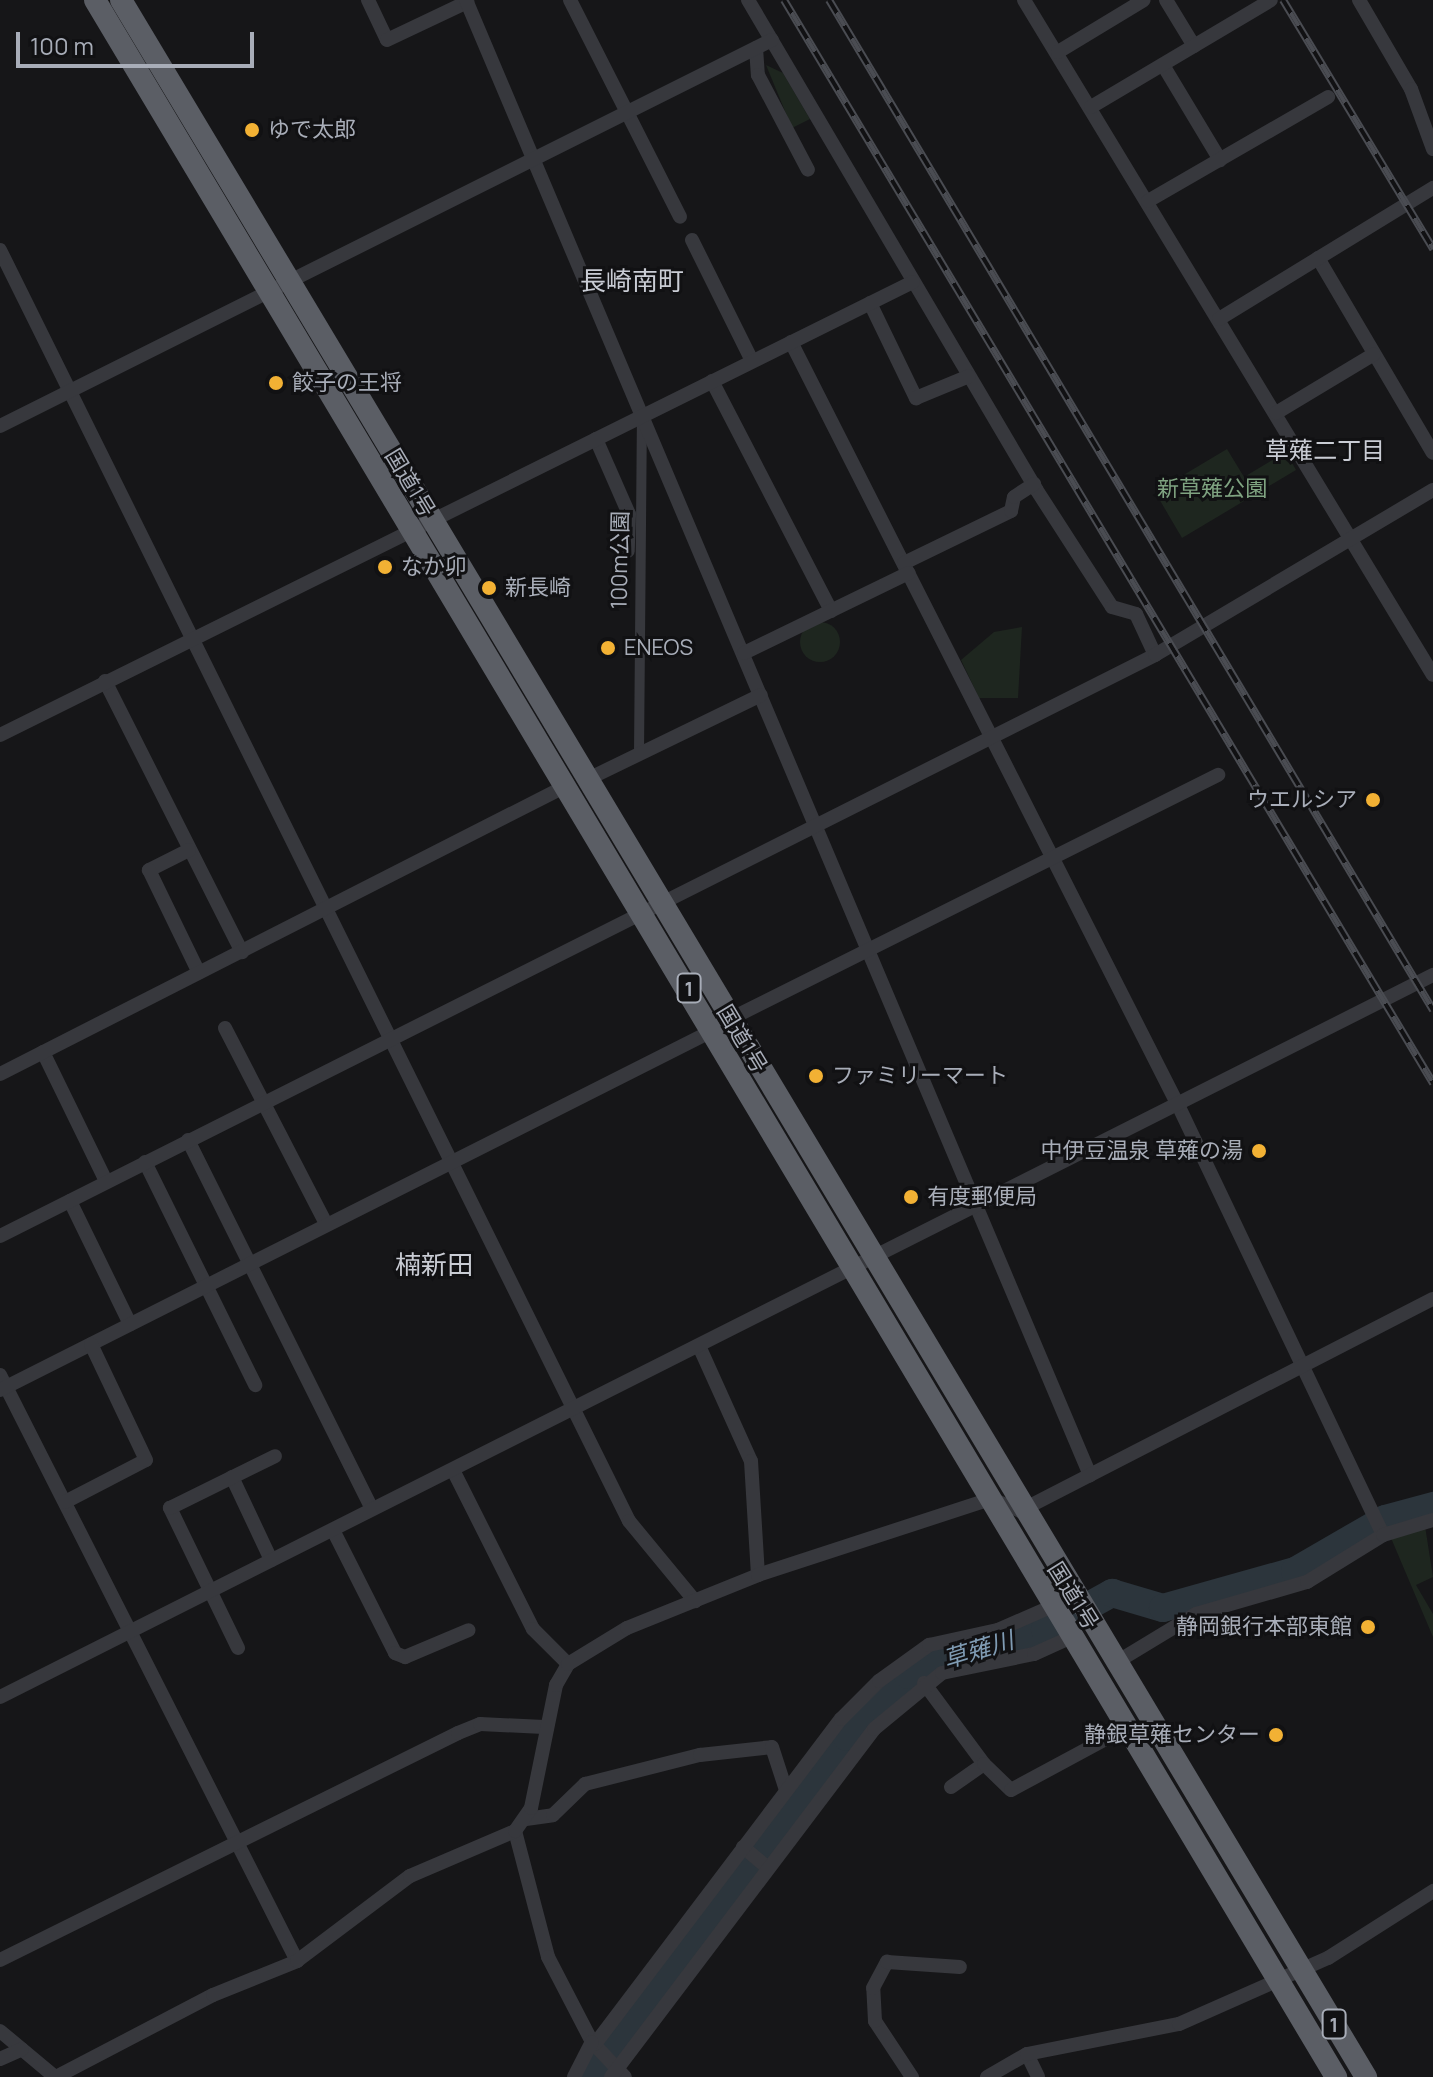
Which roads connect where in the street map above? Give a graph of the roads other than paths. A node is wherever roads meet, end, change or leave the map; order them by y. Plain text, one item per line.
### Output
1 (95, 0) edge
2 (121, 0) edge
3 (368, 0) edge
4 (570, 0) edge
5 (748, 0) edge
6 (1024, 0) edge
7 (1144, 0) edge
8 (1166, 0) edge
9 (1271, 0) edge
10 (1359, 0) edge
11 (466, 1) edge
12 (772, 40) junction
13 (1194, 46) junction
14 (756, 48) junction
15 (1058, 52) junction
16 (1163, 65) junction
17 (1328, 97) dead end
18 (1091, 107) junction
19 (627, 113) junction
20 (1433, 149) edge
21 (534, 160) junction
22 (1220, 160) junction
23 (808, 170) dead end
24 (1433, 188) edge
25 (1148, 201) junction
26 (680, 217) dead end
27 (692, 240) dead end
28 (0, 250) edge
29 (1318, 258) junction
30 (292, 282) junction
31 (913, 282) junction
32 (269, 292) junction
33 (870, 303) junction
34 (1219, 319) junction
35 (791, 342) junction
36 (1374, 354) junction
37 (752, 361) junction
38 (969, 376) junction
39 (712, 381) junction
40 (70, 391) junction
41 (1276, 413) junction
42 (642, 415) junction
43 (0, 426) edge
44 (596, 439) junction
45 (1433, 453) edge
46 (1034, 484) junction
47 (1433, 490) edge
48 (422, 525) junction
49 (1353, 540) junction
50 (628, 551) dead end
51 (907, 568) junction
52 (831, 611) junction
53 (189, 639) junction
54 (744, 653) junction
55 (1155, 655) junction
56 (1429, 658) edge
57 (1433, 675) edge
58 (105, 681) junction
59 (761, 695) junction
60 (0, 735) edge
61 (992, 736) junction
62 (639, 754) junction
63 (1218, 775) dead end
64 (577, 782) junction
65 (815, 824) junction
66 (189, 850) junction
67 (1053, 858) junction
68 (653, 908) junction
69 (327, 911) junction
70 (242, 952) junction
71 (868, 952) junction
72 (199, 973) junction
73 (1433, 975) edge
74 (722, 1024) junction
75 (225, 1028) dead end
76 (391, 1042) junction
77 (43, 1052) junction
78 (0, 1074) edge
79 (263, 1102) junction
80 (1179, 1107) junction
81 (188, 1140) junction
82 (450, 1161) junction
83 (145, 1162) junction
84 (106, 1181) junction
85 (70, 1201) junction
86 (977, 1206) junction
87 (326, 1224) junction
88 (0, 1236) edge
89 (863, 1263) junction
90 (249, 1264) junction
91 (206, 1286) junction
92 (1433, 1299) edge
93 (130, 1324) junction
94 (91, 1344) junction
95 (699, 1346) junction
96 (1305, 1363) junction
97 (2, 1384) edge
98 (255, 1385) dead end
99 (573, 1410) junction
100 (275, 1456) dead end
101 (453, 1470) junction
102 (1090, 1475) junction
103 (232, 1477) junction
104 (991, 1499) junction
105 (65, 1502) junction
106 (372, 1509) junction
107 (1020, 1511) junction
108 (1433, 1520) edge
109 (333, 1530) junction
110 (1383, 1535) junction
111 (271, 1560) junction
112 (758, 1575) junction
113 (209, 1591) junction
114 (695, 1601) junction
115 (1055, 1605) junction
116 (130, 1630) junction
117 (469, 1630) dead end
118 (1074, 1636) junction
119 (238, 1648) dead end
120 (1115, 1663) junction
121 (568, 1664) junction
122 (924, 1683) junction
123 (0, 1697) edge
124 (544, 1727) junction
125 (1128, 1727) junction
126 (984, 1764) junction
127 (951, 1787) dead end
128 (786, 1790) junction
129 (526, 1819) junction
130 (515, 1831) junction
131 (235, 1839) junction
132 (743, 1847) junction
133 (766, 1866) junction
134 (1433, 1891) edge
135 (0, 1960) edge
136 (297, 1961) junction
137 (960, 1967) dead end
138 (1302, 1971) junction
139 (1278, 1979) junction
140 (0, 2031) edge
141 (593, 2043) junction
142 (22, 2049) junction
143 (1027, 2054) junction
144 (0, 2059) edge
145 (618, 2073) edge
146 (56, 2077) edge
147 (574, 2077) edge
148 (912, 2077) edge
149 (987, 2077) edge
150 (1038, 2077) edge
151 (1336, 2077) edge
152 (1366, 2077) edge

1 - 32 highway, 国道1号 / 1
2 - 30 highway, 国道1号 / 1
3 - 11 street
4 - 19 street
5 - 12 street
6 - 15 street
7 - 15 street
8 - 13 street
9 - 13 street
10 - 20 street
11 - 21 street
12 - 14 street
12 - 31 street
13 - 16 street
14 - 19 street
14 - 23 street
15 - 18 street
16 - 18 street
16 - 22 street
17 - 22 street
18 - 25 street
19 - 21 street
19 - 26 street
21 - 30 street
21 - 42 street
22 - 25 street
24 - 29 street
25 - 34 street
27 - 37 street
28 - 40 street
29 - 34 street
29 - 36 street
30 - 32 street
30 - 48 highway, 国道1号 / 1
31 - 33 street
31 - 38 street
32 - 40 street
32 - 48 highway, 国道1号 / 1
33 - 35 street
33 - 38 street
34 - 41 street
35 - 37 street
35 - 51 street
36 - 41 street
36 - 45 street
37 - 39 street
38 - 46 street
39 - 42 street
39 - 52 street
40 - 43 street
40 - 53 street
41 - 49 street
42 - 44 street
42 - 54 street
42 - 62 street, 100m公園
44 - 48 street
44 - 50 street
46 - 51 street
46 - 55 street
47 - 49 street
48 - 53 street
48 - 64 highway, 国道1号 / 1
49 - 55 street
49 - 56 street
51 - 52 street
51 - 61 street
52 - 54 street
53 - 58 street
53 - 69 street
54 - 59 street
55 - 61 street
56 - 57 street
58 - 60 street
58 - 66 street
59 - 62 street
59 - 65 street
61 - 65 street
61 - 67 street
62 - 64 street
63 - 67 street
64 - 68 highway, 国道1号 / 1
64 - 69 street
65 - 68 street
65 - 71 street
66 - 70 street
66 - 72 street
67 - 71 street
67 - 80 street
68 - 74 highway, 国道1号 / 1
68 - 76 street
69 - 70 street
69 - 76 street
70 - 72 street
71 - 74 street
71 - 86 street
72 - 77 street
73 - 80 street
74 - 82 street
74 - 89 highway, 国道1号 / 1
75 - 79 street
76 - 79 street
76 - 82 street
77 - 78 street
77 - 84 street
79 - 81 street
79 - 87 street
80 - 86 street
80 - 96 street
81 - 83 street
81 - 90 street
82 - 87 street
82 - 99 street
83 - 84 street
83 - 91 street
84 - 85 street
85 - 88 street
85 - 93 street
86 - 89 street
86 - 102 street
87 - 90 street
89 - 95 street
89 - 104 highway, 国道1号 / 1
89 - 107 highway, 国道1号 / 1
90 - 91 street
90 - 106 street
91 - 93 street
91 - 98 street
92 - 96 street
93 - 94 street
94 - 97 street
94 - 105 street
95 - 99 street
95 - 112 street
96 - 102 street
96 - 110 street
97 - 105 street
99 - 101 street
99 - 114 street
100 - 103 street
101 - 106 street
101 - 121 street
102 - 107 street
103 - 111 street
103 - 113 street
104 - 107 street
104 - 112 street
104 - 115 highway, 国道1号 / 1
105 - 116 street
106 - 109 street
107 - 120 highway, 国道1号 / 1
108 - 110 street
109 - 111 street
109 - 117 street
110 - 120 street
111 - 113 street
112 - 114 street
113 - 116 street
113 - 119 street
114 - 121 street
115 - 118 highway, 国道1号 / 1
115 - 128 street
116 - 123 street
116 - 131 street
118 - 122 street
118 - 125 highway, 国道1号 / 1
120 - 138 highway, 国道1号 / 1
121 - 124 street
122 - 126 street
122 - 133 street
124 - 129 street
124 - 131 street
125 - 126 street
125 - 139 highway, 国道1号 / 1
126 - 127 street
128 - 129 street
128 - 132 street
129 - 130 street
130 - 136 street
130 - 141 street
131 - 135 street
131 - 136 street
132 - 133 street
132 - 141 street
133 - 145 street
134 - 138 street
136 - 146 street
137 - 148 street
138 - 139 street
138 - 152 highway, 国道1号 / 1
139 - 143 street
139 - 151 highway, 国道1号 / 1
140 - 142 street
141 - 145 street
141 - 147 street
142 - 144 street
142 - 146 street
143 - 149 street
143 - 150 street

